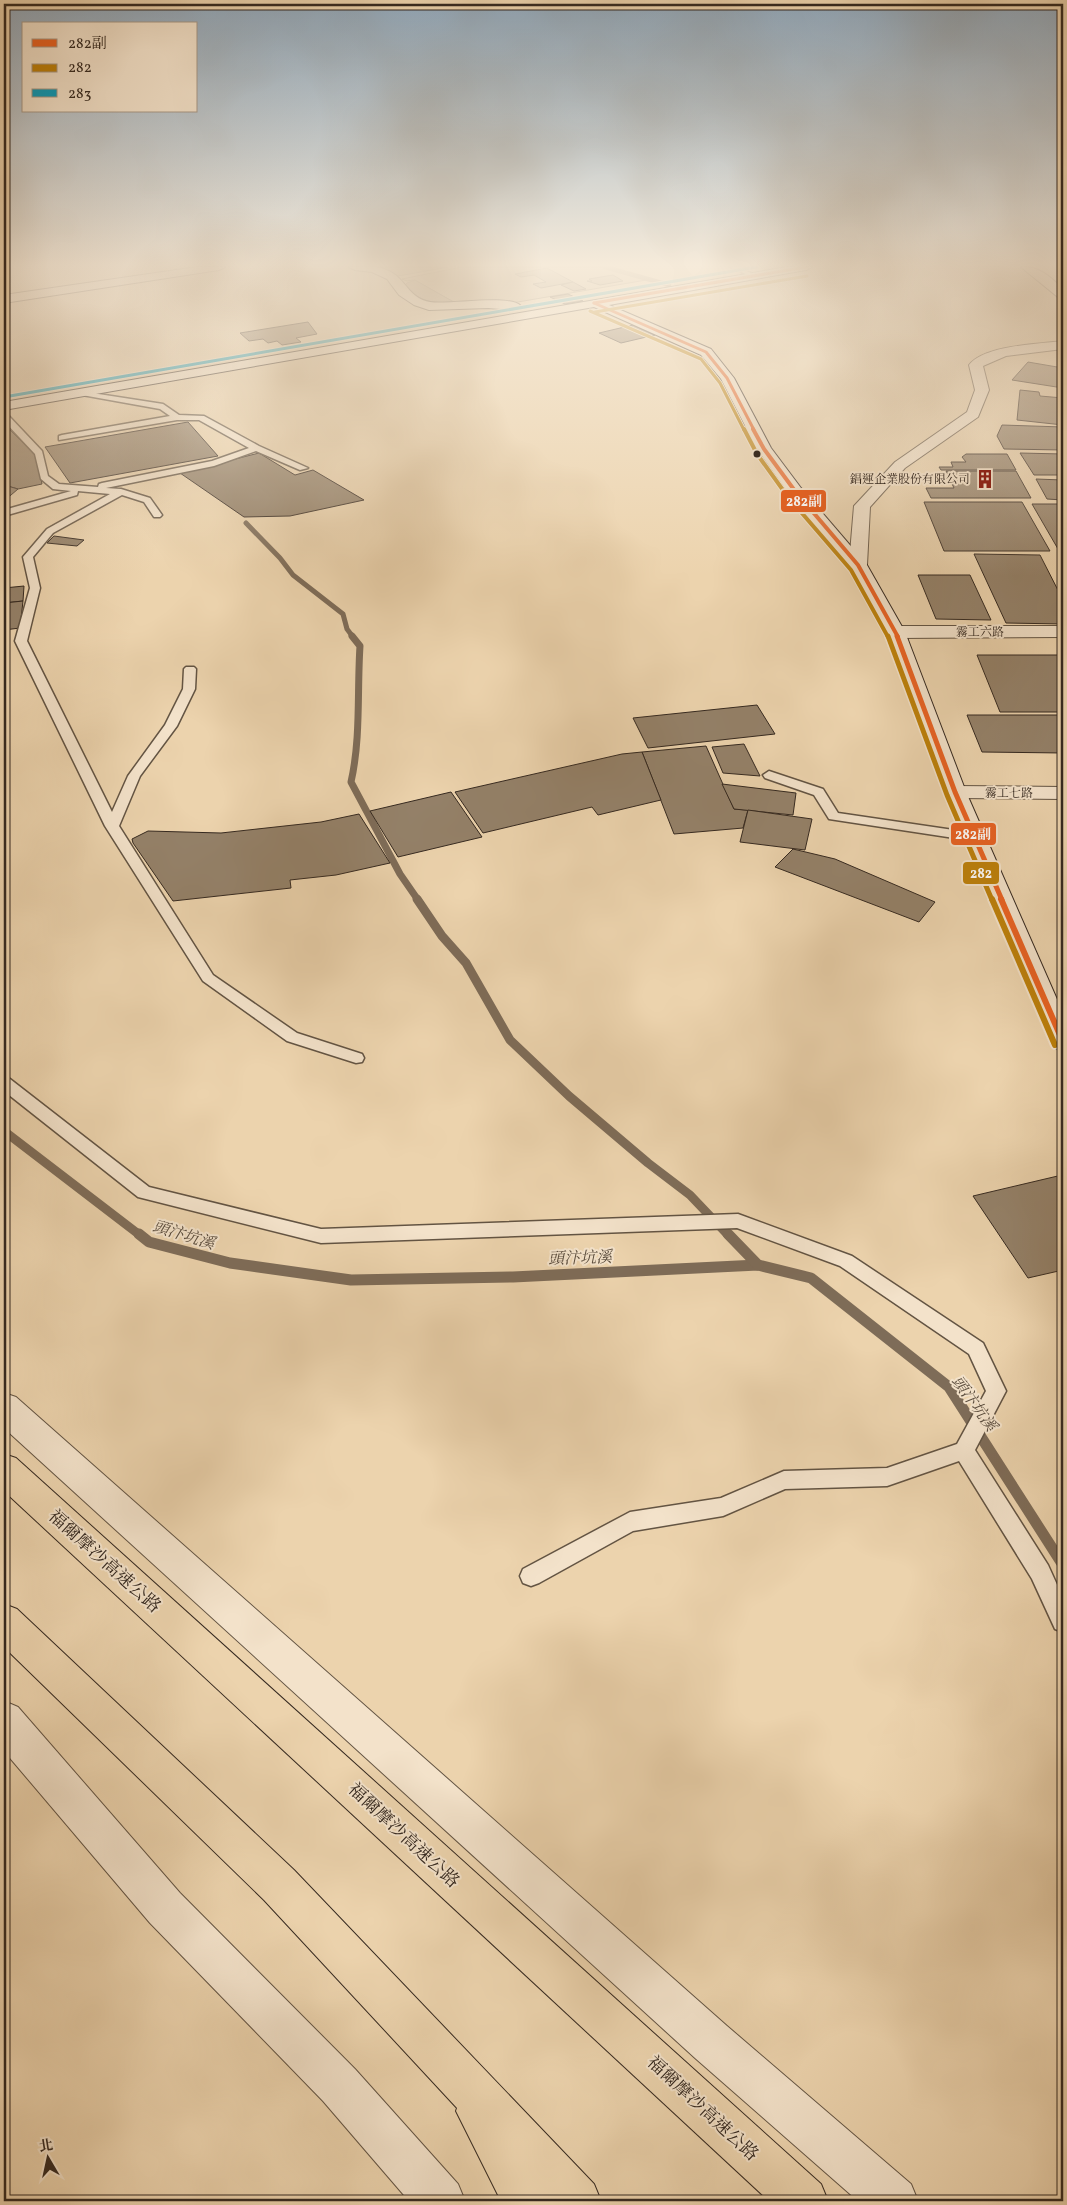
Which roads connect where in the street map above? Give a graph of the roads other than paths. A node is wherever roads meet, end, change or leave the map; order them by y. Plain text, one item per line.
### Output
1 (215, 370) edge
2 (720, 370) edge
3 (977, 370) edge
4 (82, 393) junction
5 (4, 406) edge
6 (4, 416) edge
7 (177, 417) junction
8 (62, 438) dead end
9 (256, 448) junction
10 (303, 468) dead end
11 (89, 488) junction
12 (121, 492) junction
13 (4, 513) edge
14 (157, 515) dead end
15 (858, 565) junction
16 (896, 632) junction
17 (1063, 632) edge
18 (190, 669) dead end
19 (769, 775) dead end
20 (955, 792) junction
21 (1063, 793) edge
22 (112, 826) junction
23 (974, 837) junction
24 (1063, 1042) edge
25 (356, 1058) dead end
26 (4, 1083) edge
27 (4, 1407) edge
28 (964, 1451) junction
29 (4, 1469) edge
30 (531, 1576) dead end
31 (1063, 1621) edge
32 (4, 1622) edge
33 (4, 1721) edge
34 (464, 2081) junction
35 (441, 2201) edge
36 (527, 2201) edge
37 (578, 2201) edge
38 (804, 2201) edge
39 (894, 2201) edge

1 - 4 street
2 - 15 street
3 - 15 street
4 - 5 street
4 - 7 lane
6 - 11 lane
7 - 8 lane
7 - 9 lane
9 - 10 lane
9 - 11 lane
11 - 12 lane
11 - 13 lane
12 - 14 lane
12 - 22 lane
15 - 16 street
16 - 17 street, 霧工六路
16 - 20 street
18 - 22 lane
19 - 23 lane
20 - 21 street, 霧工七路
20 - 23 street
22 - 25 lane
23 - 24 street
26 - 28 lane
27 - 39 street
28 - 30 lane
28 - 31 lane
29 - 38 highway, 福爾摩沙高速公路
32 - 34 highway
33 - 35 street
34 - 36 highway
34 - 37 highway

